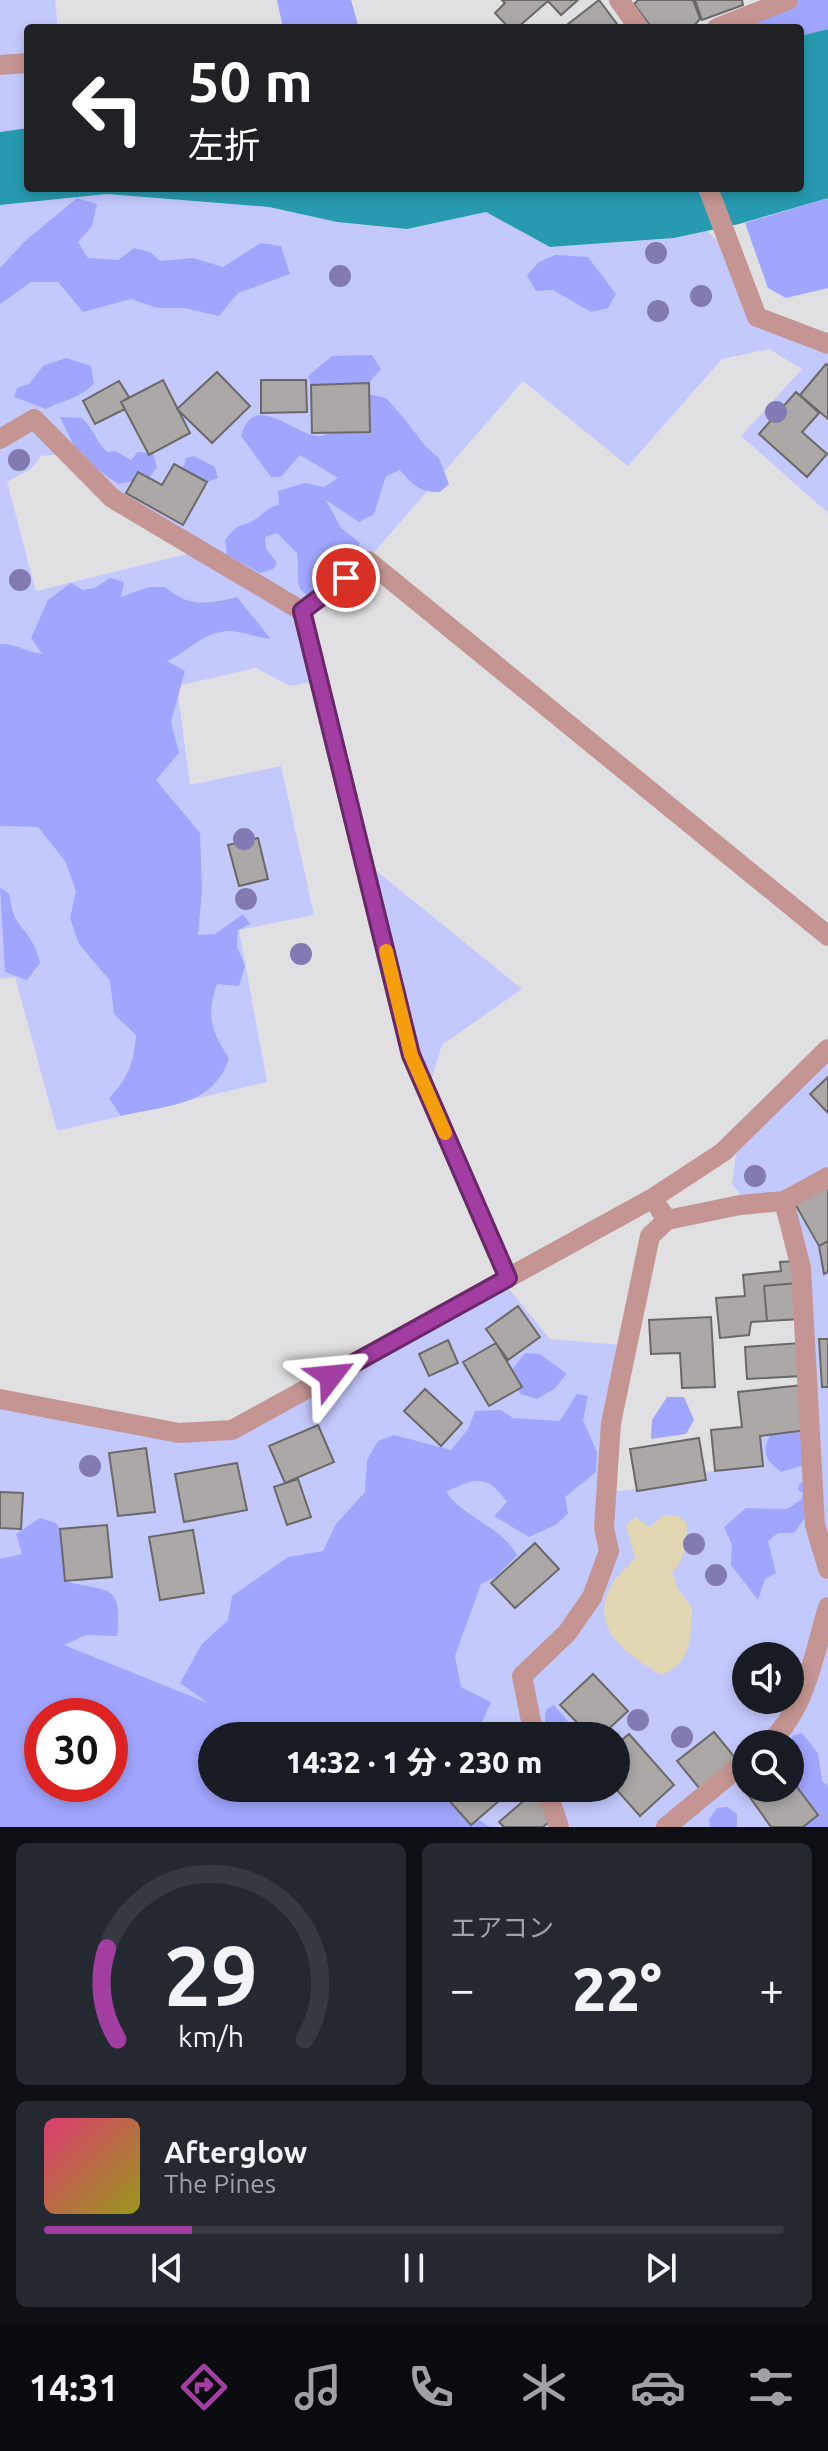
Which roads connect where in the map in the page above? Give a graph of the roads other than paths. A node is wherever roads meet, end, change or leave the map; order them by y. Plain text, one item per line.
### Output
1 (619, 0) edge
2 (788, 0) edge
3 (636, 24) edge
4 (727, 24) edge
5 (24, 63) edge
6 (0, 65) edge
7 (710, 192) edge
8 (828, 344) edge
9 (0, 439) edge
10 (302, 611) junction
11 (828, 936) edge
12 (828, 1049) edge
13 (828, 1177) edge
14 (653, 1198) junction
15 (784, 1201) junction
16 (667, 1220) junction
17 (508, 1278) junction
18 (0, 1399) edge
19 (828, 1569) edge
20 (828, 1607) edge
21 (531, 1722) edge
22 (780, 1730) edge
23 (732, 1773) edge
24 (551, 1802) edge
25 (559, 1827) edge
26 (666, 1827) edge

1 - 3 street
2 - 4 street
5 - 6 street
7 - 8 street
9 - 10 street
10 - 11 street
10 - 17 street
12 - 14 street
13 - 15 street
14 - 16 street
14 - 17 street
15 - 16 street
15 - 19 street
16 - 21 street
17 - 18 street
20 - 22 street
23 - 26 street
24 - 25 street

